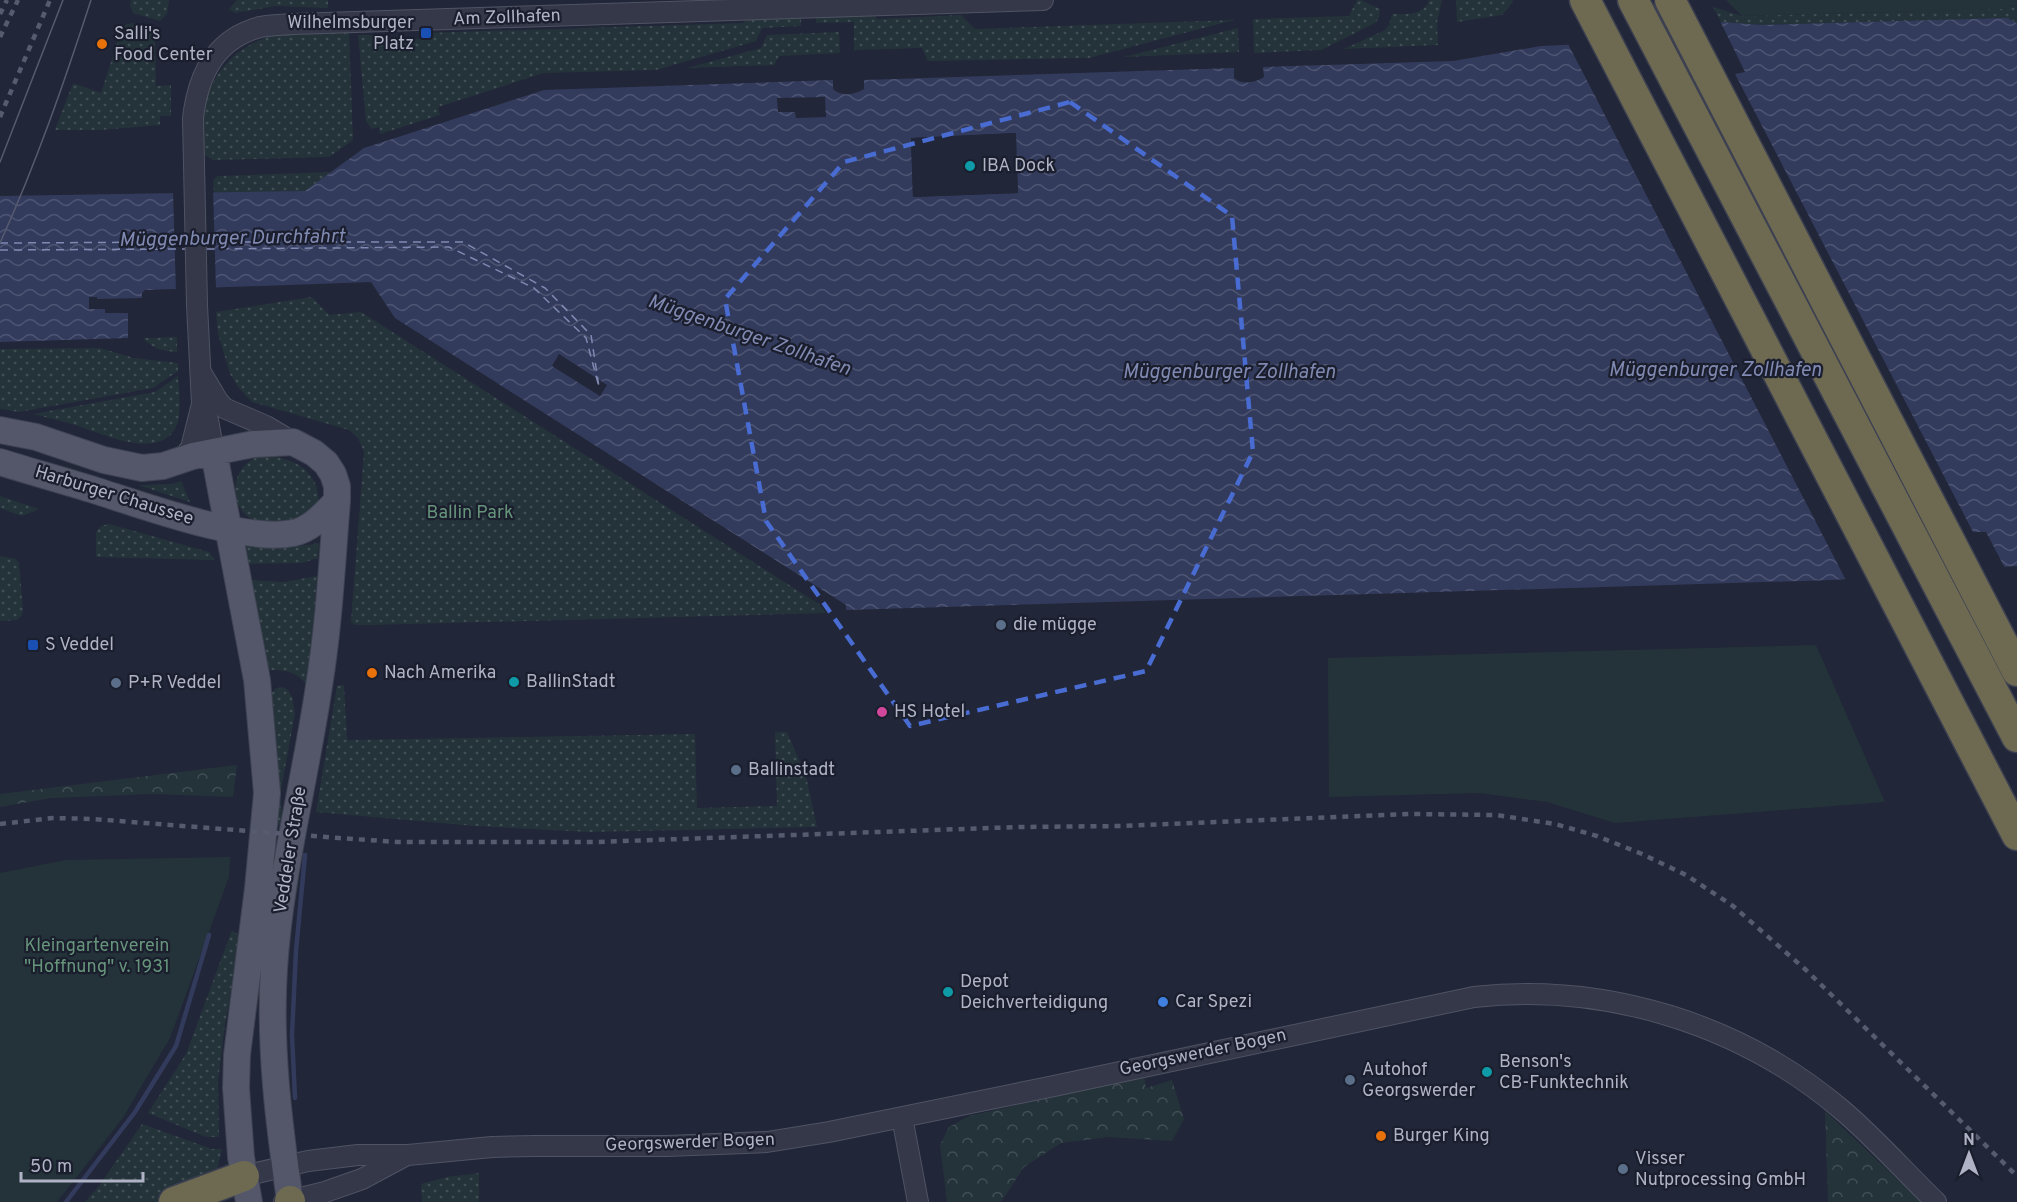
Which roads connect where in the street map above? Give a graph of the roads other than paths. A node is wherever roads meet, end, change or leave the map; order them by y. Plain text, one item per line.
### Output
1 (1043, 0) edge
2 (1585, 0) edge
3 (1633, 0) edge
4 (1670, 0) edge
5 (226, 43) joint
6 (200, 371) junction
7 (201, 404) junction
8 (0, 430) edge
9 (293, 442) junction
10 (214, 453) junction
11 (182, 459) junction
12 (0, 462) edge
13 (337, 501) junction
14 (229, 528) junction
15 (2017, 671) edge
16 (2017, 736) edge
17 (2017, 835) edge
18 (902, 1117) junction
19 (408, 1155) junction
20 (285, 1165) junction
21 (247, 1189) edge
22 (174, 1202) edge
23 (288, 1202) edge
24 (918, 1202) edge
25 (1936, 1202) edge

1 - 5 street, Am Zollhafen
2 - 17 highway
3 - 16 highway
4 - 15 highway
5 - 6 street, Veddeler Straße
6 - 7 street, Veddeler Straße
6 - 9 street
7 - 10 street, Veddeler Straße
7 - 11 street
8 - 11 main road, Harburger Chaussee
9 - 10 main road
9 - 13 main road, Veddeler Straße
10 - 11 main road, Harburger Chaussee
10 - 14 main road, Veddeler Straße
12 - 14 main road, Harburger Chaussee
13 - 14 main road
13 - 20 main road, Veddeler Straße
14 - 21 main road, Veddeler Straße
18 - 19 street, Georgswerder Bogen
18 - 24 street
18 - 25 street, Georgswerder Bogen
19 - 20 street, Georgswerder Bogen
19 - 23 street, Georgswerder Bogen
20 - 21 street, Georgswerder Bogen
20 - 23 main road, Veddeler Straße
21 - 22 highway

